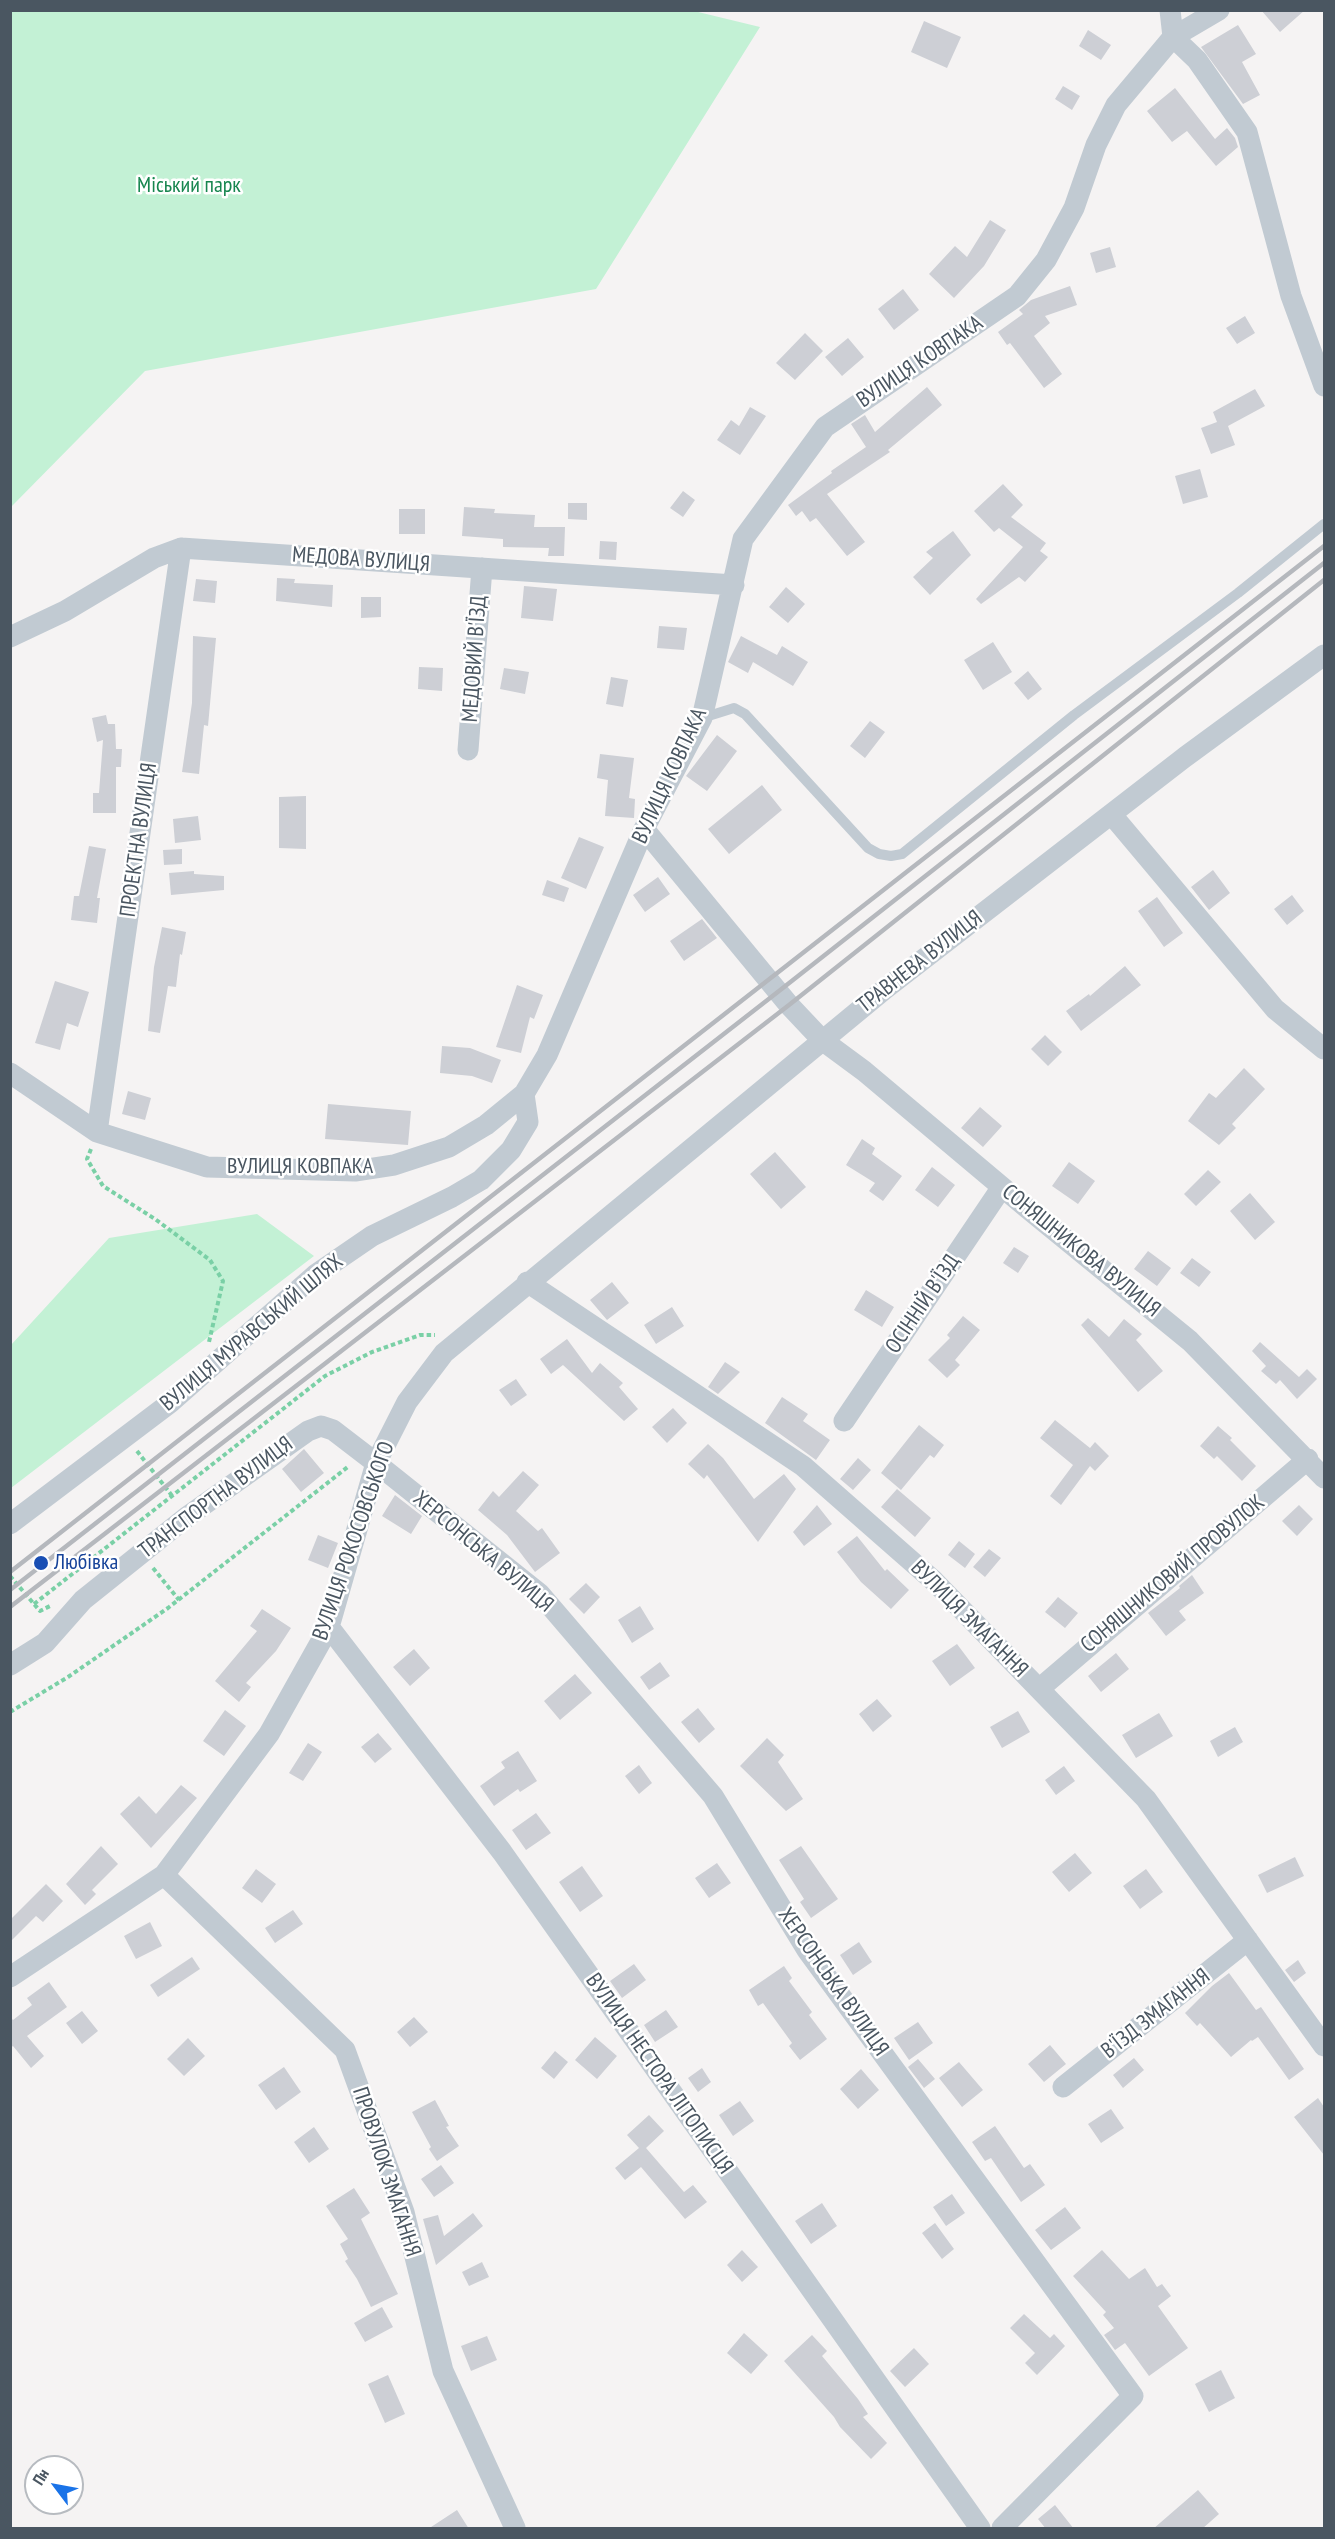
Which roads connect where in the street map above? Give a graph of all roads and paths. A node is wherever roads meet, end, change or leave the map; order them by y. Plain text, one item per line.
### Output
1 (1170, 10) edge
2 (1219, 10) edge
3 (1173, 37) junction
4 (1324, 386) edge
5 (1324, 525) edge
6 (181, 548) junction
7 (482, 568) junction
8 (734, 585) junction
9 (10, 637) edge
10 (1324, 655) edge
11 (702, 718) junction
12 (468, 750) dead end
13 (1112, 815) junction
14 (644, 828) junction
15 (822, 1040) junction
16 (1324, 1049) edge
17 (10, 1073) edge
18 (524, 1094) junction
19 (97, 1132) junction
20 (1002, 1187) junction
21 (527, 1282) junction
22 (467, 1333) junction
23 (202, 1375) junction
24 (844, 1420) dead end
25 (125, 1436) junction
26 (370, 1458) junction
27 (1308, 1459) junction
28 (1324, 1478) edge
29 (173, 1497) junction
30 (188, 1516) junction
31 (10, 1524) edge
32 (142, 1553) junction
33 (10, 1576) edge
34 (179, 1600) junction
35 (329, 1627) junction
36 (10, 1665) edge
37 (1039, 1689) junction
38 (10, 1712) edge
39 (164, 1875) junction
40 (1248, 1940) junction
41 (10, 1977) edge
42 (1324, 2046) edge
43 (1063, 2087) dead end
44 (515, 2529) edge
45 (980, 2529) edge
46 (1002, 2529) edge

1 - 3 street
2 - 3 street, ВУЛИЦЯ КОВПАКА
3 - 4 street
3 - 8 street, ВУЛИЦЯ КОВПАКА
5 - 11 lane
6 - 7 street, МЕДОВА ВУЛИЦЯ
6 - 9 street, МЕДОВА ВУЛИЦЯ
6 - 19 street, ПРОЕКТНА ВУЛИЦЯ
7 - 8 street, МЕДОВА ВУЛИЦЯ
7 - 12 street, МЕДОВИЙ В'ЇЗД
8 - 11 street, ВУЛИЦЯ КОВПАКА
10 - 13 street, ТРАВНЕВА ВУЛИЦЯ
11 - 14 street, ВУЛИЦЯ КОВПАКА
13 - 15 street, ТРАВНЕВА ВУЛИЦЯ
13 - 16 street
14 - 15 street, СОНЯШНИКОВА ВУЛИЦЯ
14 - 18 street, ВУЛИЦЯ КОВПАКА
15 - 20 street, СОНЯШНИКОВА ВУЛИЦЯ
15 - 21 street, ТРАВНЕВА ВУЛИЦЯ
17 - 19 street, ВУЛИЦЯ КОВПАКА
18 - 19 street, ВУЛИЦЯ КОВПАКА
18 - 23 street, ВУЛИЦЯ МУРАВСЬКИЙ ШЛЯХ
19 - 23 path
20 - 24 street, ОСІННІЙ В'ЇЗД
20 - 27 street, СОНЯШНИКОВА ВУЛИЦЯ
21 - 22 street, ВУЛИЦЯ РОКОСОВСЬКОГО
21 - 37 street, ВУЛИЦЯ ЗМАГАННЯ
22 - 26 street, ВУЛИЦЯ РОКОСОВСЬКОГО
22 - 29 path
23 - 25 street, ВУЛИЦЯ МУРАВСЬКИЙ ШЛЯХ
25 - 29 path
25 - 31 street, ВУЛИЦЯ МУРАВСЬКИЙ ШЛЯХ
26 - 30 street, ТРАНСПОРТНА ВУЛИЦЯ
26 - 34 path
26 - 35 street, ВУЛИЦЯ РОКОСОВСЬКОГО
26 - 46 street, ХЕРСОНСЬКА ВУЛИЦЯ
27 - 28 street, СОНЯШНИКОВА ВУЛИЦЯ
27 - 37 street, СОНЯШНИКОВИЙ ПРОВУЛОК
29 - 30 path
29 - 33 path
30 - 32 street, ТРАНСПОРТНА ВУЛИЦЯ
32 - 34 path
32 - 36 street, ТРАНСПОРТНА ВУЛИЦЯ
34 - 38 path
35 - 39 street, ВУЛИЦЯ РОКОСОВСЬКОГО
35 - 45 street, ВУЛИЦЯ НЕСТОРА ЛІТОПИСЦЯ
37 - 40 street, ВУЛИЦЯ ЗМАГАННЯ
39 - 41 street, ВУЛИЦЯ РОКОСОВСЬКОГО
39 - 44 street, ПРОВУЛОК ЗМАГАННЯ
40 - 42 street, ВУЛИЦЯ ЗМАГАННЯ
40 - 43 street, В'ЇЗД ЗМАГАННЯ

